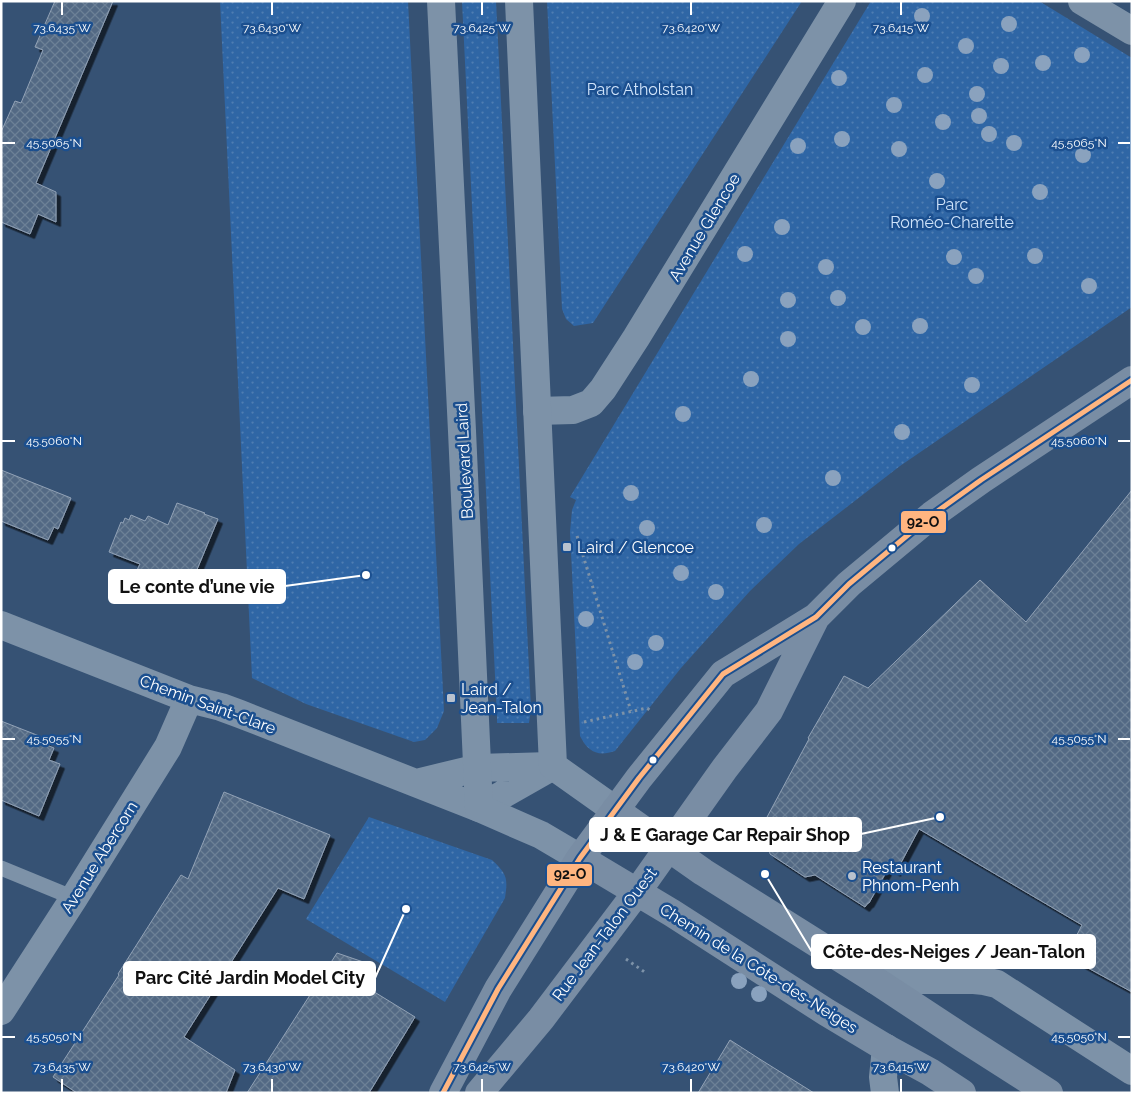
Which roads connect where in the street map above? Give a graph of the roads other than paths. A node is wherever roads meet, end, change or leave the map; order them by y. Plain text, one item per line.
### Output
1 (441, 1) edge
2 (519, 1) edge
3 (842, 1) edge
4 (1082, 1) edge
5 (1132, 31) edge
6 (1132, 380) edge
7 (537, 412) junction
8 (816, 617) junction
9 (1, 625) edge
10 (189, 699) junction
11 (553, 766) junction
12 (478, 768) junction
13 (416, 783) junction
14 (480, 808) junction
15 (615, 810) junction
16 (668, 847) junction
17 (580, 858) junction
18 (1, 868) edge
19 (637, 892) junction
20 (74, 898) junction
21 (875, 980) junction
22 (1, 1010) edge
23 (886, 1048) junction
24 (1132, 1071) edge
25 (443, 1093) edge
26 (479, 1093) edge
27 (885, 1093) edge
28 (962, 1093) edge
29 (1049, 1093) edge

1 - 12 street, Boulevard Laird
2 - 7 street
3 - 7 street, Avenue Glencoe
4 - 5 street
6 - 8 main road, Rue Jean-Talon Ouest
7 - 11 street
8 - 15 main road, Rue Jean-Talon Ouest
8 - 16 main road, Rue Jean-Talon Ouest
9 - 10 street, Chemin Saint-Clare
10 - 13 street, Chemin Saint-Clare
10 - 20 street, Avenue Abercorn
11 - 12 street
11 - 14 street
11 - 15 street
12 - 13 street
12 - 14 street, Boulevard Laird
13 - 14 street, Chemin Saint-Clare
14 - 17 street
15 - 16 main road
15 - 17 main road, Rue Jean-Talon Ouest
16 - 19 main road, Rue Jean-Talon Ouest
16 - 21 main road
17 - 19 main road, Chemin de la Côte-des-Neiges
17 - 25 main road, Rue Jean-Talon Ouest
18 - 20 lane
19 - 23 main road, Chemin de la Côte-des-Neiges
19 - 26 main road, Rue Jean-Talon Ouest
20 - 22 street, Avenue Abercorn
21 - 24 street
21 - 29 main road
23 - 27 street
23 - 28 main road, Chemin de la Côte-des-Neiges

